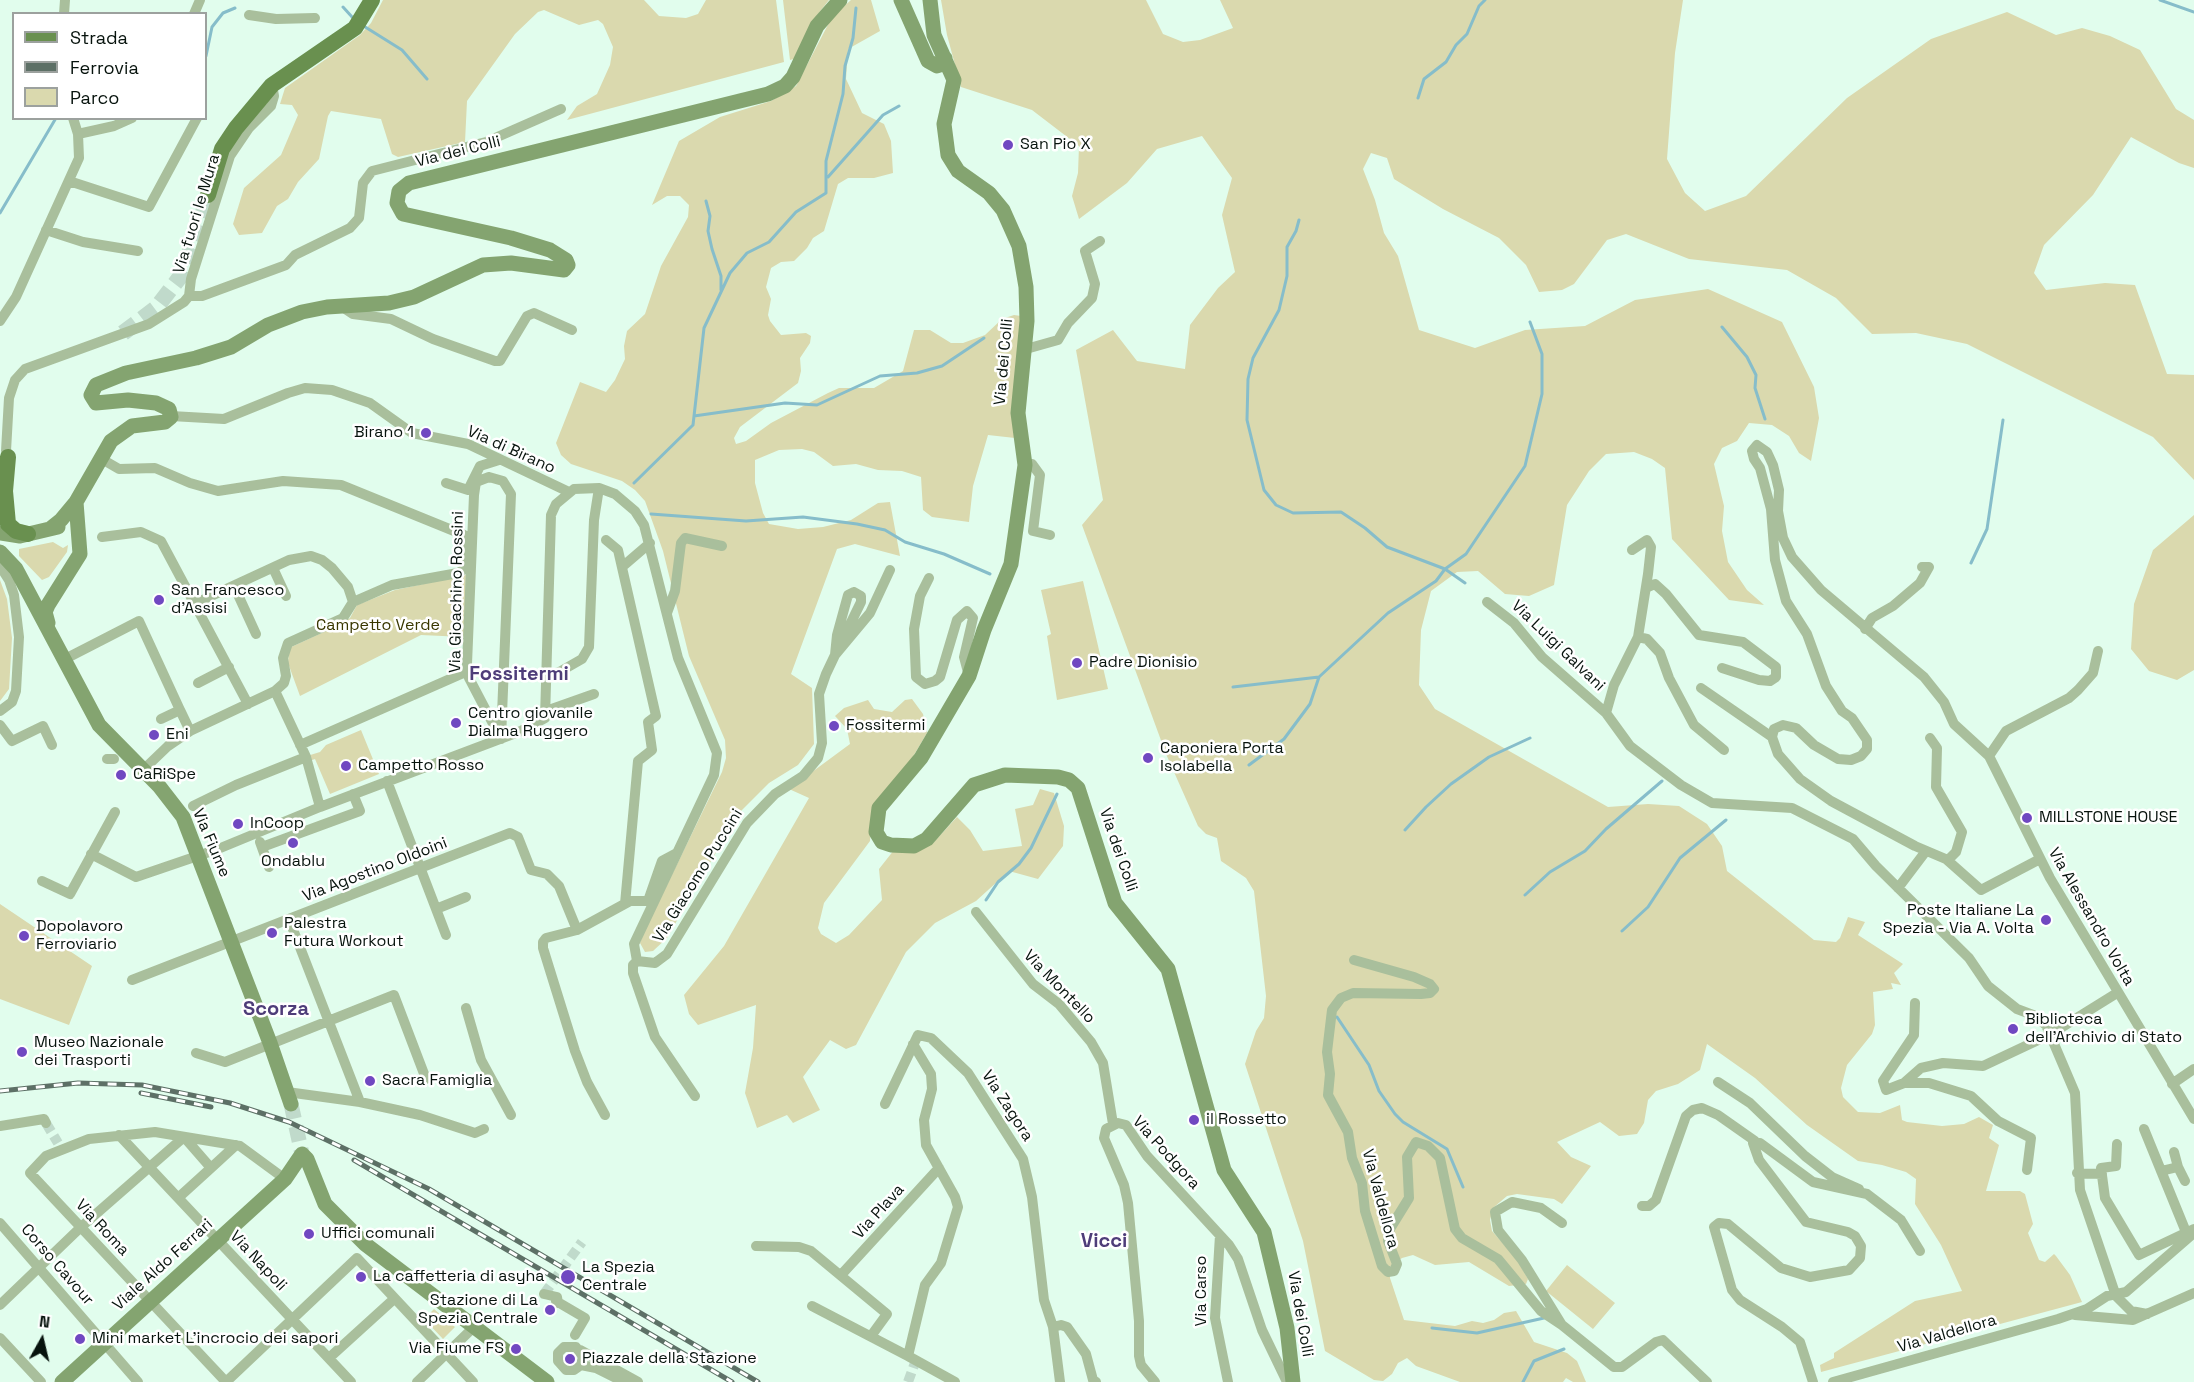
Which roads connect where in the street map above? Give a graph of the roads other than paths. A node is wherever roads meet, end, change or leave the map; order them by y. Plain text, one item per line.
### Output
1 (372, 0) edge
2 (840, 0) edge
3 (901, 0) edge
4 (930, 0) edge
5 (249, 15) dead end
6 (315, 18) dead end
7 (945, 58) junction
8 (272, 85) junction
9 (561, 109) dead end
10 (74, 120) edge
11 (125, 120) edge
12 (196, 120) edge
13 (78, 134) junction
14 (69, 181) junction
15 (208, 195) tunnel mouth
16 (46, 230) junction
17 (1100, 241) dead end
18 (138, 251) dead end
19 (189, 296) junction
20 (341, 306) junction
21 (0, 321) edge
22 (572, 330) dead end
23 (1026, 350) junction
24 (171, 416) junction
25 (7, 454) joint
26 (100, 458) junction
27 (499, 460) junction
28 (1025, 465) junction
29 (446, 483) dead end
30 (599, 488) junction
31 (569, 492) junction
32 (76, 502) junction
33 (3, 506) edge
34 (51, 528) junction
35 (0, 533) edge
36 (28, 534) junction
37 (1050, 535) dead end
38 (79, 537) junction
39 (102, 537) dead end
40 (606, 540) dead end
41 (650, 543) junction
42 (722, 546) dead end
43 (1632, 550) dead end
44 (0, 552) edge
45 (0, 566) edge
46 (622, 567) junction
47 (1922, 567) dead end
48 (273, 568) junction
49 (890, 570) dead end
50 (928, 578) dead end
51 (23, 583) junction
52 (234, 586) junction
53 (1646, 588) junction
54 (57, 589) junction
55 (286, 596) dead end
56 (354, 602) junction
57 (196, 603) junction
58 (1487, 603) dead end
59 (667, 614) junction
60 (48, 625) junction
61 (1865, 629) junction
62 (256, 634) dead end
63 (1638, 637) junction
64 (2098, 651) dead end
65 (835, 655) junction
66 (65, 659) junction
67 (229, 667) junction
68 (1722, 668) dead end
69 (468, 671) junction
70 (969, 676) junction
71 (547, 679) junction
72 (198, 683) dead end
73 (1701, 688) dead end
74 (275, 691) junction
75 (594, 694) dead end
76 (248, 704) junction
77 (180, 710) junction
78 (0, 711) edge
79 (546, 711) junction
80 (1606, 713) junction
81 (161, 719) dead end
82 (0, 725) edge
83 (190, 731) junction
84 (1772, 737) junction
85 (1930, 738) dead end
86 (501, 739) junction
87 (300, 745) junction
88 (52, 746) dead end
89 (1724, 750) dead end
90 (1989, 756) junction
91 (306, 757) junction
92 (143, 770) junction
93 (387, 781) junction
94 (353, 794) junction
95 (193, 806) dead end
96 (320, 807) junction
97 (115, 812) dead end
98 (256, 834) junction
99 (262, 847) junction
100 (1926, 851) junction
101 (678, 853) junction
102 (91, 854) junction
103 (199, 855) junction
104 (1946, 859) junction
105 (2040, 859) junction
106 (269, 867) dead end
107 (420, 869) junction
108 (42, 881) dead end
109 (1898, 888) junction
110 (466, 897) dead end
111 (625, 904) junction
112 (436, 909) junction
113 (976, 912) dead end
114 (289, 919) junction
115 (577, 930) junction
116 (446, 935) dead end
117 (232, 943) junction
118 (1354, 960) dead end
119 (637, 961) junction
120 (132, 980) dead end
121 (2117, 993) junction
122 (1915, 1003) dead end
123 (466, 1008) dead end
124 (327, 1020) junction
125 (2051, 1034) junction
126 (270, 1042) junction
127 (913, 1044) junction
128 (196, 1053) dead end
129 (2194, 1069) edge
130 (426, 1079) dead end
131 (1718, 1082) dead end
132 (1904, 1083) junction
133 (2172, 1084) junction
134 (695, 1096) dead end
135 (289, 1098) joint
136 (360, 1102) junction
137 (885, 1104) dead end
138 (511, 1115) dead end
139 (605, 1115) dead end
140 (2194, 1119) edge
141 (46, 1123) dead end
142 (1113, 1124) junction
143 (0, 1126) edge
144 (484, 1129) dead end
145 (2144, 1129) dead end
146 (119, 1135) junction
147 (184, 1137) junction
148 (1755, 1141) junction
149 (2117, 1144) dead end
150 (236, 1145) junction
151 (2174, 1152) dead end
152 (148, 1166) junction
153 (2178, 1167) junction
154 (211, 1168) junction
155 (939, 1168) junction
156 (2027, 1170) dead end
157 (2161, 1171) junction
158 (2078, 1173) junction
159 (2102, 1174) junction
160 (286, 1178) junction
161 (2185, 1181) dead end
162 (317, 1189) junction
163 (1867, 1194) junction
164 (178, 1198) junction
165 (1642, 1206) dead end
166 (1562, 1222) dead end
167 (0, 1223) edge
168 (81, 1227) junction
169 (2192, 1232) edge
170 (1220, 1235) junction
171 (218, 1240) junction
172 (756, 1246) dead end
173 (1920, 1251) dead end
174 (39, 1268) junction
175 (2105, 1269) junction
176 (841, 1275) junction
177 (2135, 1287) junction
178 (2194, 1293) edge
179 (544, 1294) dead end
180 (2115, 1296) junction
181 (394, 1299) junction
182 (2102, 1300) junction
183 (150, 1301) junction
184 (0, 1305) edge
185 (2123, 1305) junction
186 (812, 1306) dead end
187 (2150, 1314) junction
188 (2068, 1315) junction
189 (2103, 1318) junction
190 (2116, 1319) junction
191 (292, 1320) junction
192 (476, 1325) junction
193 (1562, 1325) junction
194 (1053, 1327) junction
195 (575, 1335) dead end
196 (871, 1336) junction
197 (0, 1338) edge
198 (104, 1343) junction
199 (580, 1350) junction
200 (448, 1354) junction
201 (912, 1358) junction
202 (329, 1359) junction
203 (581, 1365) junction
204 (41, 1382) edge
205 (62, 1382) edge
206 (138, 1382) edge
207 (226, 1382) edge
208 (351, 1382) edge
209 (417, 1382) edge
210 (473, 1382) edge
211 (548, 1382) edge
212 (624, 1382) edge
213 (638, 1382) edge
214 (955, 1382) edge
215 (1060, 1382) edge
216 (1096, 1382) edge
217 (1155, 1382) edge
218 (1228, 1382) edge
219 (1287, 1382) edge
220 (1293, 1382) edge
221 (1707, 1382) edge
222 (1813, 1382) edge
223 (1833, 1382) edge

1 - 8 main road
2 - 20 street, Via dei Colli
3 - 7 street
4 - 7 street, Via dei Colli
5 - 6 street
7 - 23 street, Via dei Colli
8 - 15 main road
8 - 19 street, Via fuori le Mura
9 - 19 street, Via fuori le Mura
10 - 13 street
11 - 13 street
12 - 14 street
13 - 14 street
14 - 16 street
16 - 18 street
16 - 21 street
17 - 23 street
19 - 25 street, Via fuori le Mura
20 - 22 street, Via dei Colli
20 - 24 street, Via dei Colli
23 - 28 street, Via dei Colli
24 - 26 street
24 - 27 street, Via di Birano
25 - 33 main road
26 - 32 street
26 - 56 street
27 - 29 street
27 - 31 street, Via di Birano
28 - 37 street, Via dei Colli
28 - 70 street, Via dei Colli
30 - 31 street
30 - 41 street, Via Giacomo Puccini
30 - 71 street
31 - 71 street
32 - 34 street
32 - 38 street
33 - 36 main road
34 - 36 street
34 - 38 street
35 - 36 street
38 - 54 street
39 - 57 street
40 - 46 street
41 - 46 street
41 - 59 street, Via Giacomo Puccini
42 - 59 street
43 - 53 street, Via Luigi Galvani
44 - 51 street, Via Fiume
45 - 78 street
46 - 111 street
47 - 61 street
48 - 52 street
48 - 55 street
48 - 56 street
49 - 65 street, Via Giacomo Puccini
50 - 70 street
51 - 54 street
51 - 60 street, Via Fiume
52 - 57 street
52 - 62 street
53 - 63 street, Via Luigi Galvani
53 - 68 street
54 - 60 street
56 - 74 street
57 - 67 street
58 - 80 street, Via Luigi Galvani
59 - 101 street, Via Giacomo Puccini
60 - 66 street, Via Fiume
61 - 84 street, Via Alessandro Volta
61 - 90 street, Via Alessandro Volta
63 - 80 street, Via Luigi Galvani
63 - 89 street
64 - 90 street
65 - 65 street, Via Giacomo Puccini
65 - 119 street, Via Giacomo Puccini
66 - 77 street
66 - 92 street, Via Fiume
67 - 72 street
67 - 76 street
69 - 86 street, Via Gioachino Rossini
69 - 86 street, Via Gioachino Rossini
69 - 87 street
70 - 220 street, Via dei Colli
71 - 79 street
73 - 84 street
74 - 76 street
74 - 87 street
75 - 79 street
76 - 83 street
77 - 81 street
77 - 83 street
79 - 86 street
80 - 109 street, Via Luigi Galvani
82 - 88 street
83 - 92 street
84 - 100 street
85 - 104 street
86 - 93 street
87 - 91 street
90 - 105 street, Via Alessandro Volta
91 - 95 street
91 - 96 street
92 - 103 street, Via Fiume
93 - 94 street
93 - 107 street
94 - 96 street
94 - 99 street
96 - 98 street
97 - 102 street
98 - 99 street
98 - 103 street
99 - 106 street
100 - 104 street
100 - 109 street
101 - 111 street
101 - 119 street, Via Giacomo Puccini
102 - 103 street
102 - 108 street
103 - 117 street, Via Fiume
104 - 105 street
105 - 121 street, Via Alessandro Volta
107 - 112 street
107 - 114 street, Via Agostino Oldoini
107 - 115 street, Via Agostino Oldoini
109 - 125 street, Via Luigi Galvani
110 - 112 street
111 - 115 street
112 - 116 street
113 - 142 street, Via Montello
114 - 117 street, Via Agostino Oldoini
114 - 124 street
115 - 139 street
117 - 120 street, Via Agostino Oldoini
117 - 126 street, Via Fiume
118 - 193 street, Via Valdellora
119 - 134 street
121 - 125 street
121 - 133 street, Via Alessandro Volta
122 - 132 street
123 - 138 street
124 - 126 street
124 - 130 street
124 - 136 street
125 - 132 street
125 - 158 street, Via Luigi Galvani
126 - 128 street
126 - 135 street, Via Fiume
127 - 137 street
127 - 155 street
127 - 194 street, Via Zagora
129 - 133 street
131 - 163 street
132 - 156 street
133 - 140 street, Via Alessandro Volta
135 - 136 street
136 - 144 street
141 - 143 street
142 - 170 street, Via Podgora
142 - 217 street, Via Podgora
145 - 157 street
146 - 147 street
146 - 152 street, Via Napoli
146 - 168 street, Via Roma
147 - 150 street
147 - 152 street
147 - 154 street
148 - 163 street
148 - 165 street
148 - 222 street
149 - 159 street
150 - 154 street
150 - 160 street
151 - 153 street
152 - 164 street, Via Napoli
152 - 168 street
153 - 157 street
153 - 161 street
154 - 164 street
155 - 176 street, Via Plava
155 - 201 street
157 - 169 street
158 - 159 street
158 - 175 street, Via Luigi Galvani
159 - 169 street
160 - 162 street
160 - 162 street, Viale Aldo Ferrari
160 - 171 street, Viale Aldo Ferrari
162 - 192 street
163 - 173 street
164 - 171 street, Via Napoli
166 - 193 street, Via Valdellora
167 - 174 street, Corso Cavour
168 - 174 street
168 - 183 street, Via Roma
169 - 177 street, Via Valdellora
170 - 218 street, Via Carso
170 - 219 street, Via Podgora
171 - 183 street, Viale Aldo Ferrari
171 - 191 street, Via Napoli
172 - 176 street
174 - 184 street
174 - 198 street, Corso Cavour
175 - 177 street
175 - 180 street, Via Luigi Galvani
175 - 182 street, Via Luigi Galvani
176 - 196 street
177 - 180 street, Via Valdellora
178 - 187 street, Via Valdellora
179 - 195 street
180 - 182 street, Via Valdellora
180 - 185 street
181 - 191 street
181 - 200 street
181 - 202 street
182 - 188 street, Via Valdellora
182 - 189 street
183 - 198 street, Viale Aldo Ferrari
183 - 207 street, Via Roma
185 - 187 street
185 - 190 street
186 - 196 street
187 - 190 street, Via Valdellora
188 - 189 street, Via Valdellora
188 - 223 street, Via Valdellora
189 - 190 street, Via Valdellora
191 - 202 street, Via Napoli
191 - 207 street
192 - 200 street
192 - 211 street
193 - 221 street, Via Valdellora
194 - 215 street
194 - 216 street
196 - 201 street
197 - 204 street
198 - 205 street, Viale Aldo Ferrari
198 - 206 street, Corso Cavour
199 - 203 street
199 - 203 street
199 - 213 street
200 - 209 street
200 - 210 street
201 - 214 street
202 - 208 street, Via Napoli
203 - 212 street

